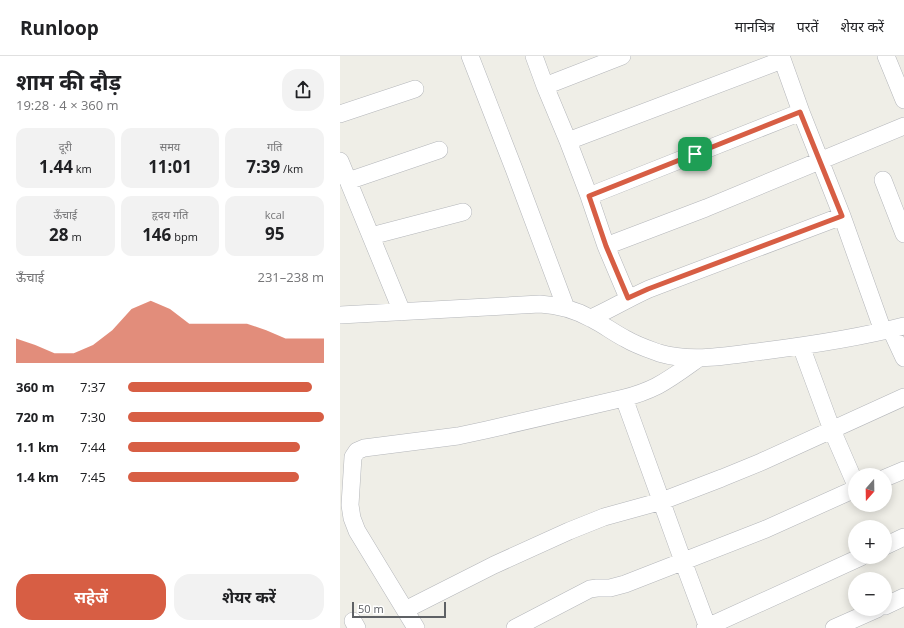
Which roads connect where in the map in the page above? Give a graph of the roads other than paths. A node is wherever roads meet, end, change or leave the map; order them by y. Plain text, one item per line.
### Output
1 (470, 56) edge
2 (534, 56) edge
3 (622, 56) edge
4 (886, 56) edge
5 (781, 58) edge
6 (545, 86) junction
7 (415, 89) dead end
8 (904, 100) edge
9 (800, 112) junction
10 (340, 114) edge
11 (904, 126) edge
12 (568, 140) junction
13 (439, 150) dead end
14 (340, 161) edge
15 (821, 161) junction
16 (882, 180) dead end
17 (348, 181) junction
18 (589, 196) junction
19 (462, 212) dead end
20 (842, 216) junction
21 (904, 234) edge
22 (371, 236) junction
23 (606, 246) junction
24 (628, 298) junction
25 (566, 308) junction
26 (402, 312) junction
27 (340, 315) edge
28 (592, 318) junction
29 (893, 329) edge
30 (801, 346) junction
31 (699, 358) junction
32 (904, 358) edge
33 (904, 397) edge
34 (624, 398) junction
35 (832, 430) junction
36 (848, 468) edge
37 (904, 470) edge
38 (892, 475) edge
39 (848, 492) edge
40 (662, 502) junction
41 (904, 538) edge
42 (892, 543) edge
43 (683, 561) junction
44 (848, 563) edge
45 (904, 597) edge
46 (892, 603) edge
47 (405, 610) junction
48 (862, 616) edge
49 (416, 628) edge
50 (515, 628) edge
51 (707, 628) edge
52 (834, 628) edge

1 - 25 street
2 - 6 street
3 - 6 street
4 - 8 street
5 - 9 street
5 - 12 street
6 - 12 street
7 - 10 street
9 - 15 street
9 - 18 street
11 - 15 street
12 - 18 street
13 - 17 street
14 - 17 street
15 - 20 street
15 - 23 street
16 - 21 street
17 - 22 street
18 - 23 street
19 - 22 street
20 - 24 street
20 - 29 street
22 - 26 street
23 - 24 street
24 - 28 street
25 - 26 street
25 - 28 street
26 - 27 street
28 - 31 street
29 - 30 street
29 - 32 street
30 - 31 street
30 - 35 street
31 - 34 street
33 - 35 street
34 - 40 street
34 - 47 street
35 - 36 street
35 - 40 street
37 - 38 street
39 - 43 street
40 - 43 street
40 - 47 street
41 - 42 street
43 - 50 street
43 - 51 street
44 - 51 street
45 - 46 street
47 - 49 street
48 - 52 street

